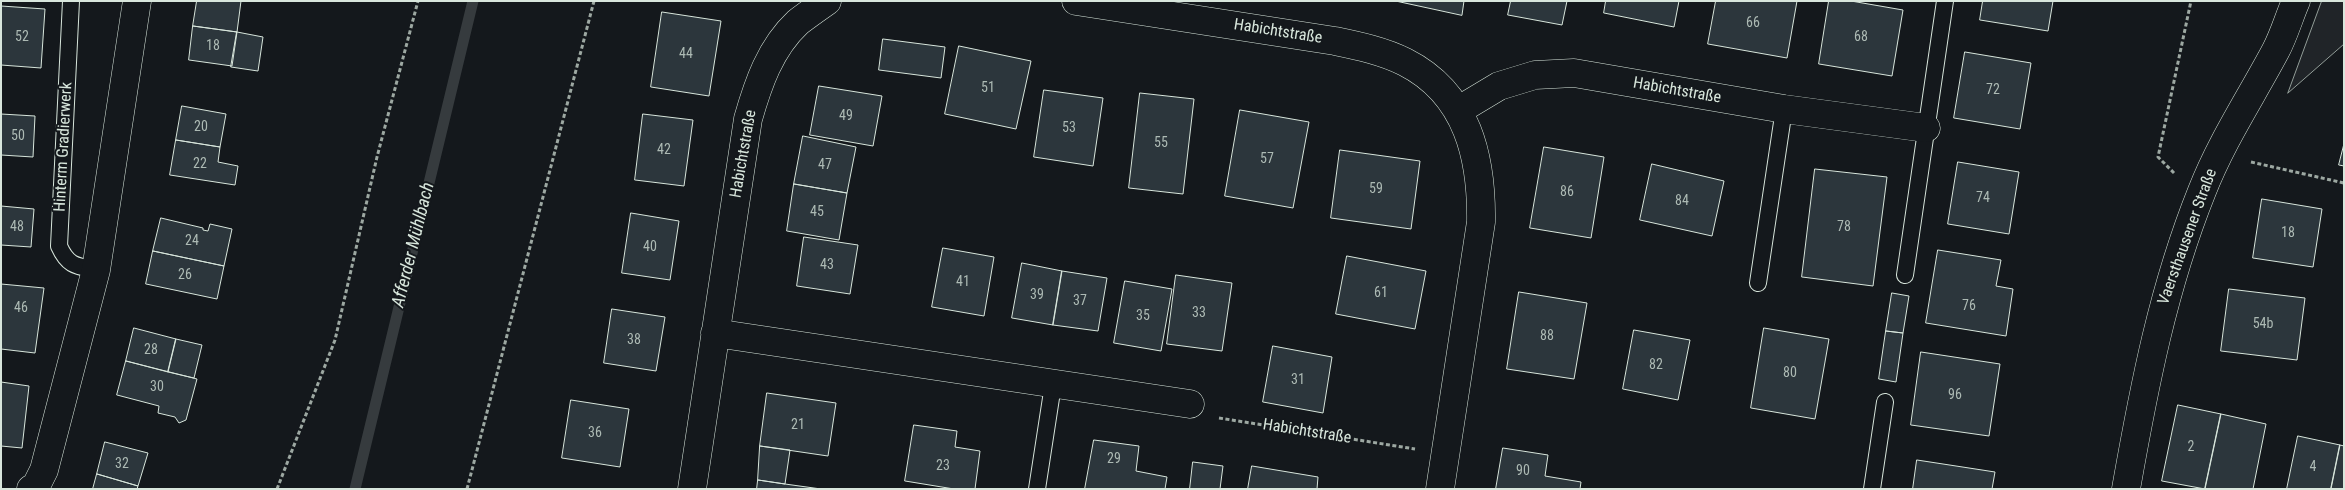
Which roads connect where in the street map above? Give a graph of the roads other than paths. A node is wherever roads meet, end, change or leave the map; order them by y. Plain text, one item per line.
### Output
1 (72, 1) edge
2 (137, 1) edge
3 (826, 1) edge
4 (1076, 1) edge
5 (1946, 1) edge
6 (2296, 1) edge
7 (1784, 109) junction
8 (1460, 110) junction
9 (1926, 128) junction
10 (96, 270) junction
11 (1905, 275) dead end
12 (1758, 283) dead end
13 (715, 333) junction
14 (1053, 385) junction
15 (1885, 402) dead end
16 (1190, 404) road end
17 (31, 489) edge
18 (692, 489) edge
19 (1037, 489) edge
20 (1440, 489) edge
21 (1872, 489) edge
22 (2126, 489) edge

1 - 10 lane, Hinterm Gradierwerk
2 - 10 street
3 - 13 street, Habichtstraße
4 - 8 street, Habichtstraße
5 - 9 lane
6 - 22 street, Vaersthausener Straße
7 - 8 street, Habichtstraße
7 - 9 street, Habichtstraße
7 - 12 lane
8 - 20 street, Habichtstraße
9 - 11 lane
10 - 17 street
13 - 14 street
13 - 18 street, Habichtstraße
14 - 16 street
14 - 19 lane
15 - 21 lane

